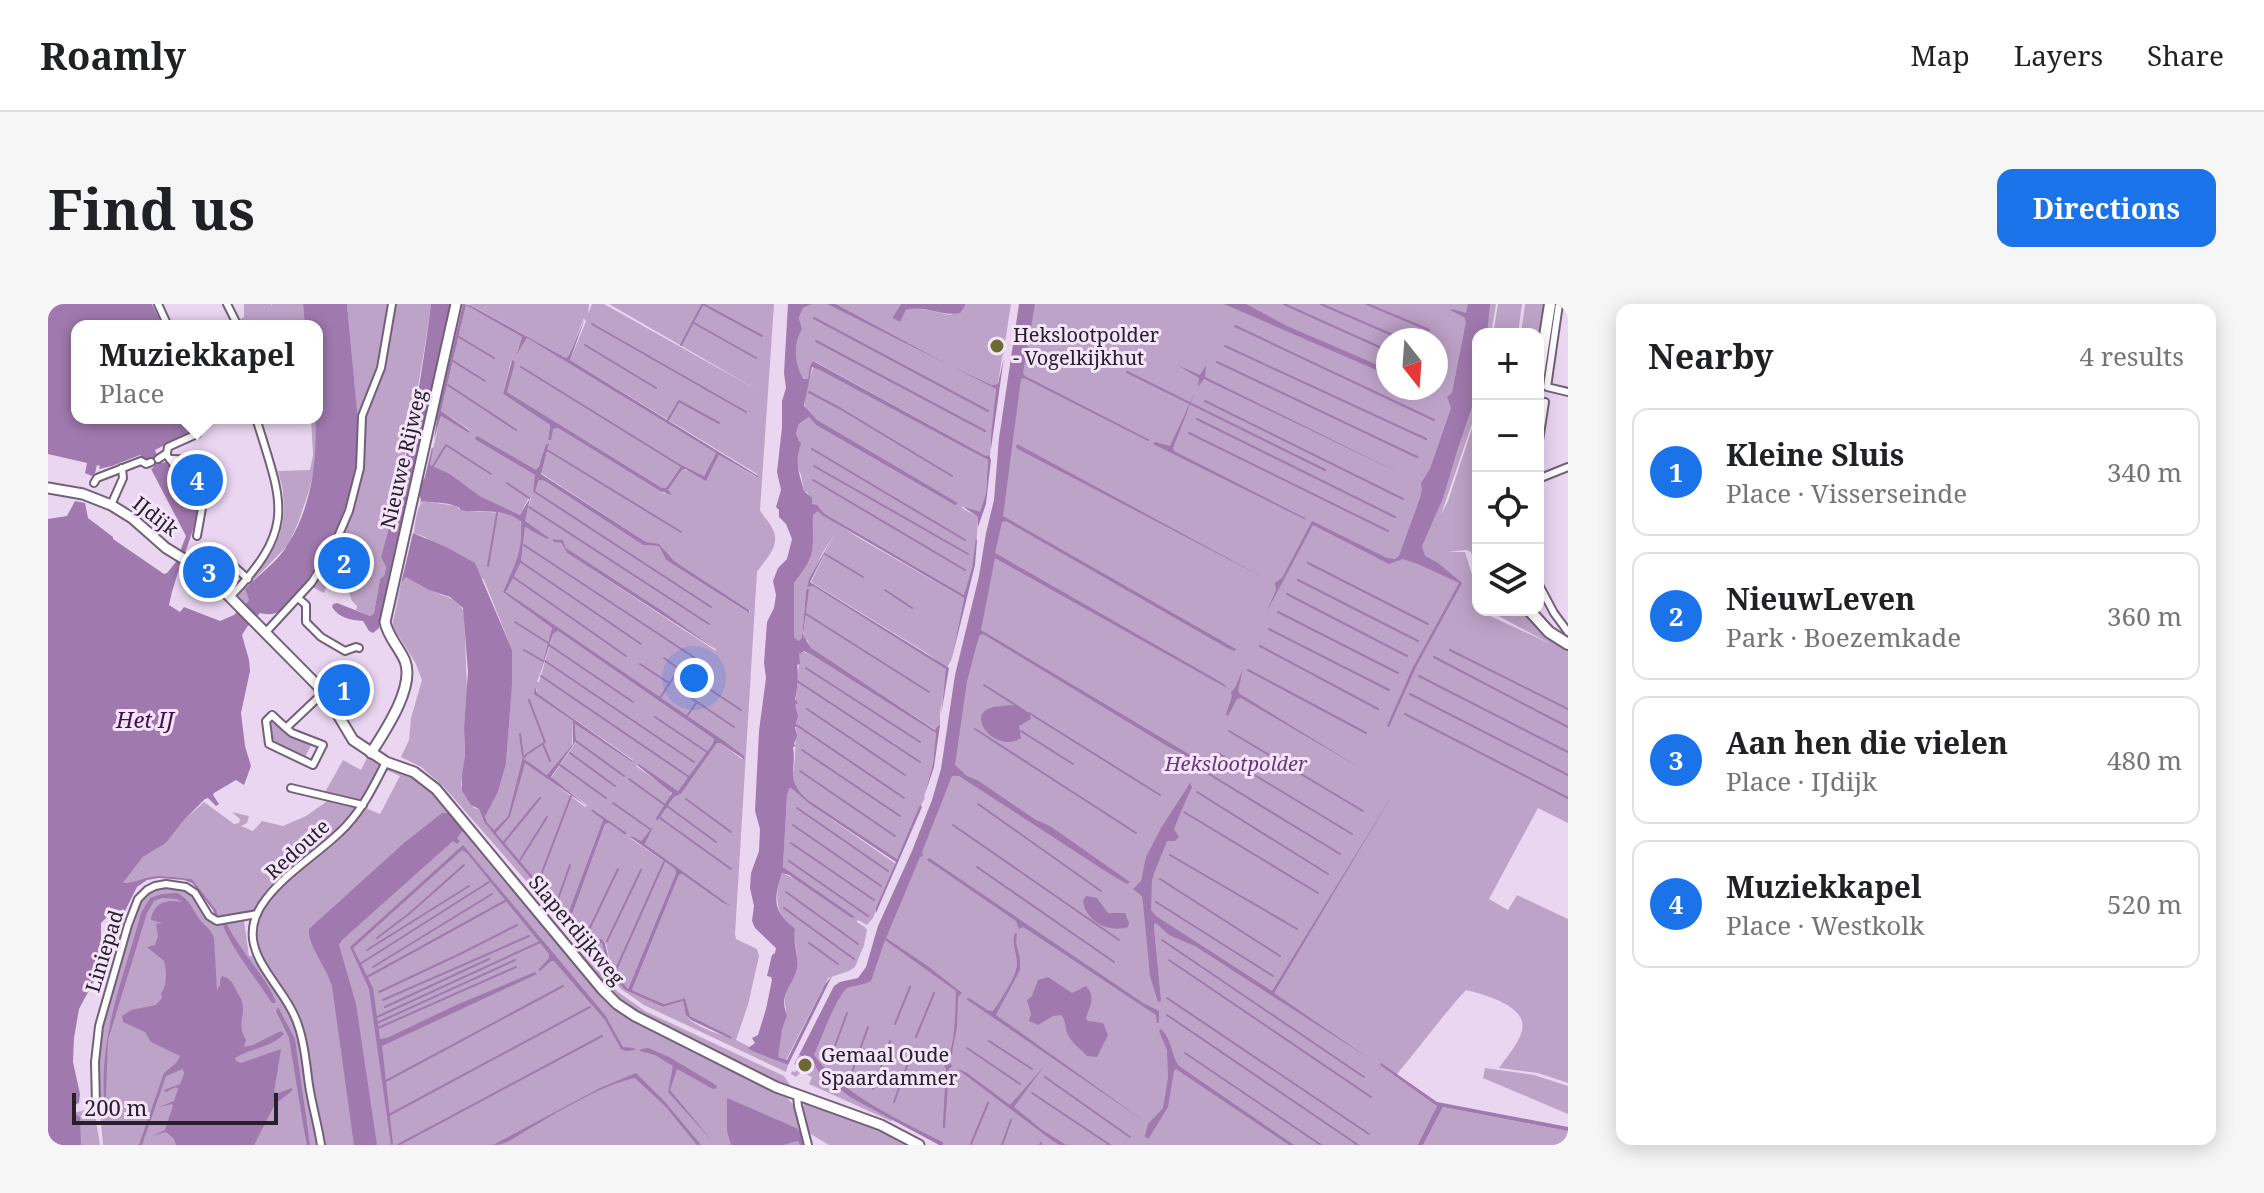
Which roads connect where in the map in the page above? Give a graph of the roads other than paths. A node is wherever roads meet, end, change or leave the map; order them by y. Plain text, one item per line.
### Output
1 (392, 304) edge
2 (456, 304) edge
3 (1550, 304) edge
4 (1559, 304) edge
5 (1544, 373) edge
6 (1544, 379) edge
7 (1544, 384) edge
8 (1568, 392) edge
9 (1545, 402) dead end
10 (1544, 408) edge
11 (203, 424) edge
12 (258, 424) edge
13 (168, 456) junction
14 (1568, 467) edge
15 (122, 468) junction
16 (1544, 477) edge
17 (94, 483) dead end
18 (48, 488) edge
19 (203, 502) junction
20 (111, 505) junction
21 (197, 536) dead end
22 (228, 561) dead end
23 (248, 579) junction
24 (1544, 594) edge
25 (298, 598) junction
26 (233, 600) junction
27 (1534, 616) edge
28 (266, 632) junction
29 (1568, 632) edge
30 (1568, 644) edge
31 (359, 648) dead end
32 (323, 693) junction
33 (286, 728) junction
34 (371, 753) junction
35 (386, 762) junction
36 (291, 788) dead end
37 (363, 805) junction
38 (257, 914) junction
39 (797, 1095) junction
40 (96, 1106) dead end
41 (321, 1145) edge
42 (808, 1145) edge
43 (919, 1145) edge

1 - 25 street
2 - 34 street, Nieuwe Rijweg
3 - 5 main road
4 - 6 street
7 - 8 street
9 - 10 street
11 - 13 street
12 - 23 street
13 - 15 street
13 - 19 street
13 - 19 street
14 - 16 street
15 - 17 street
15 - 20 street
18 - 20 street, IJdijk
19 - 21 street
20 - 26 street, IJdijk
22 - 23 street
23 - 26 street
24 - 29 street
25 - 28 street
25 - 31 street
26 - 28 street, IJdijk
27 - 30 main road
28 - 32 street, IJdijk
32 - 33 street
32 - 34 street, Slaperdijkweg
33 - 33 street
34 - 35 street, Slaperdijkweg
35 - 37 street, Redoute
35 - 39 street, Slaperdijkweg
36 - 37 street
37 - 38 street, Redoute
38 - 40 street, Liniepad
38 - 41 street
39 - 42 street
39 - 43 street, Slaperdijkweg

